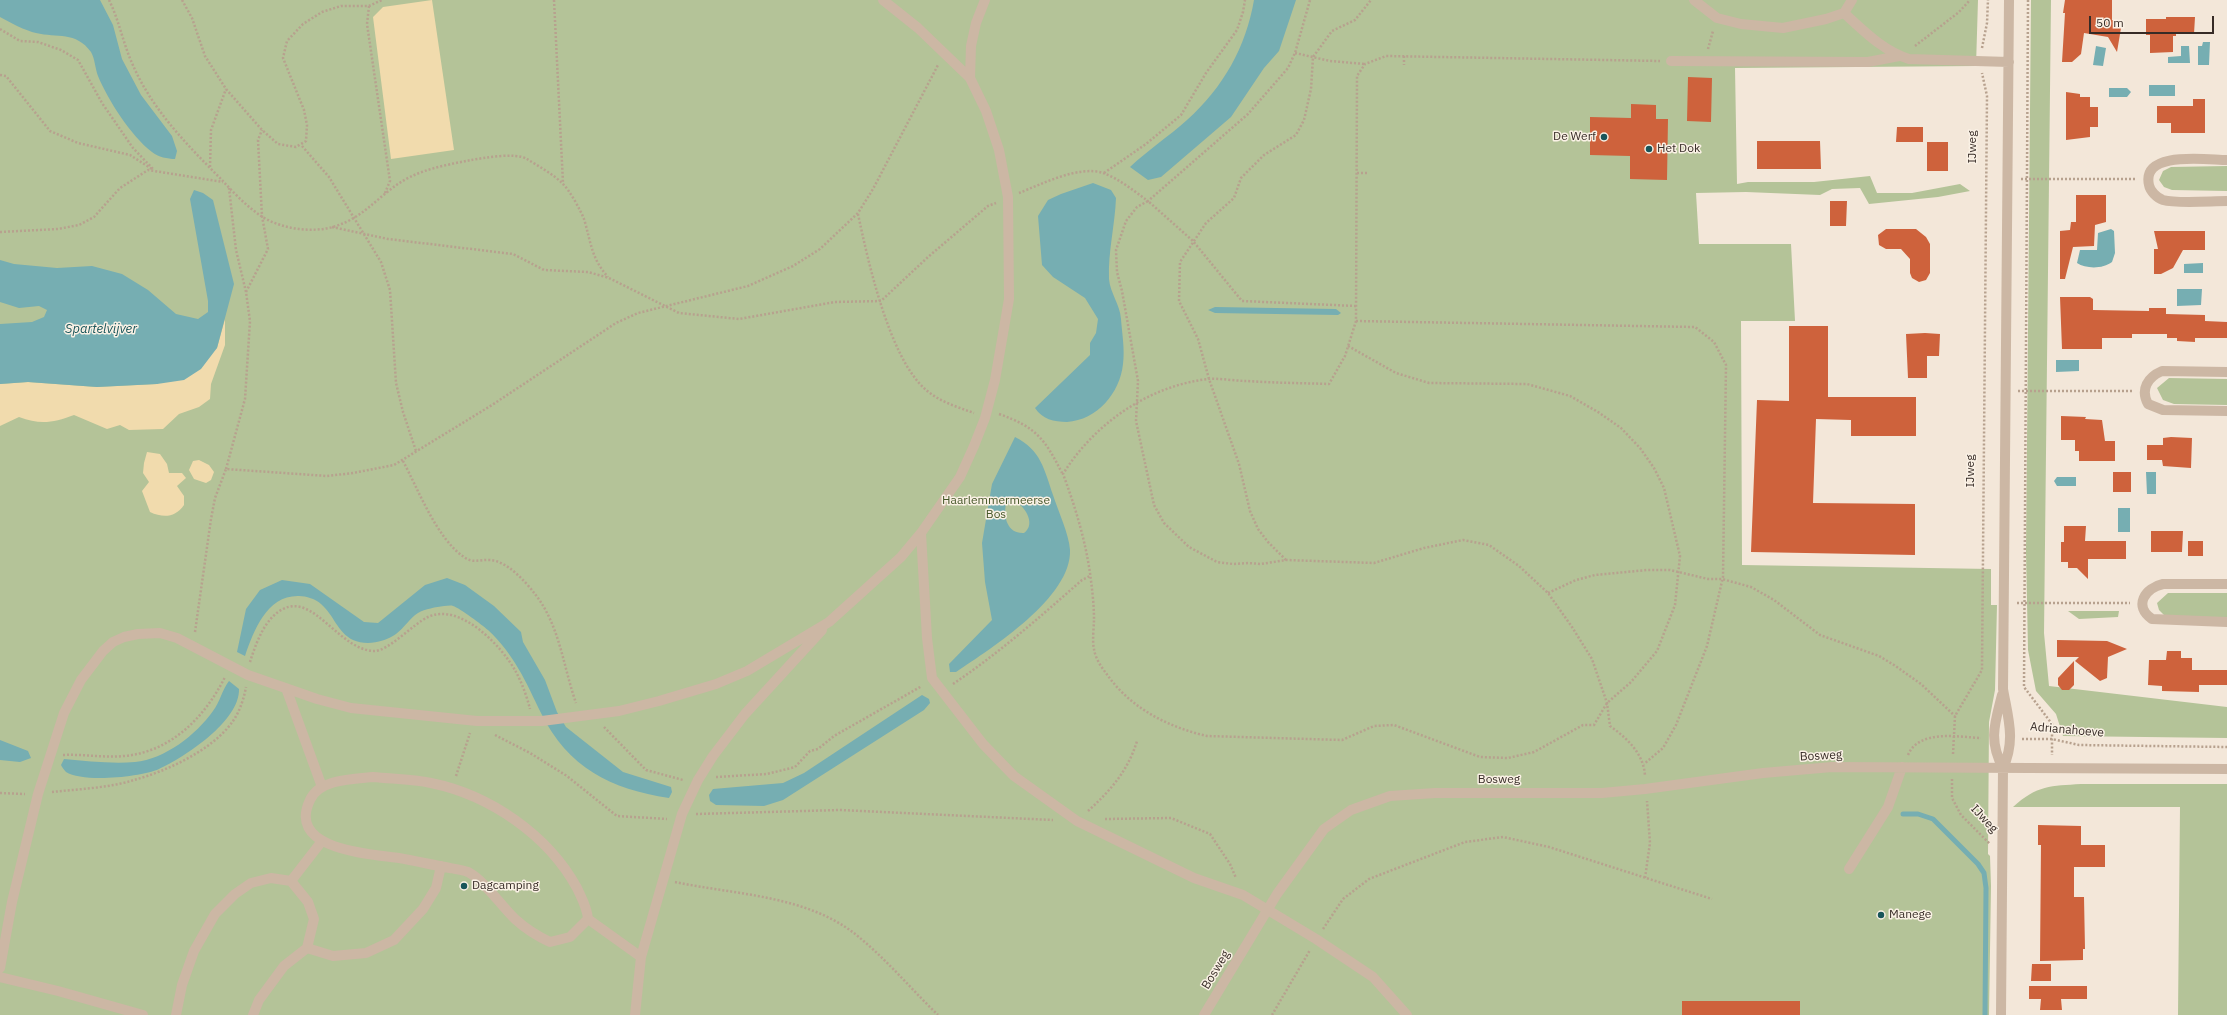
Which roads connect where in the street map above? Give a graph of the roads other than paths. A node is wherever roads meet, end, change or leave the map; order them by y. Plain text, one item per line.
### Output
1 (883, 0) edge
2 (984, 0) edge
3 (1694, 0) edge
4 (1852, 0) edge
5 (2009, 0) edge
6 (1844, 12) junction
7 (1899, 56) junction
8 (1671, 61) dead end
9 (2009, 62) junction
10 (970, 78) junction
11 (2227, 160) edge
12 (2227, 201) edge
13 (2227, 372) edge
14 (2227, 411) edge
15 (921, 533) junction
16 (2227, 584) edge
17 (829, 622) junction
18 (2227, 622) edge
19 (286, 688) junction
20 (2003, 690) junction
21 (1902, 767) junction
22 (2002, 768) junction
23 (2227, 769) edge
24 (322, 787) junction
25 (322, 841) junction
26 (442, 866) junction
27 (1849, 869) dead end
28 (291, 881) junction
29 (1267, 909) junction
30 (588, 919) junction
31 (307, 948) junction
32 (641, 957) junction
33 (0, 968) edge
34 (0, 977) edge
35 (143, 1015) edge
36 (176, 1015) edge
37 (253, 1015) edge
38 (635, 1015) edge
39 (1204, 1015) edge
40 (1407, 1015) edge
41 (2001, 1015) edge

1 - 10 street
2 - 10 street
3 - 6 street
4 - 6 street
5 - 9 street, IJweg
6 - 7 street
7 - 8 street
7 - 9 street
9 - 20 street, IJweg
10 - 15 street
11 - 12 street
13 - 14 street
15 - 17 street
15 - 29 street
16 - 18 street
17 - 19 street
17 - 32 street
19 - 24 street
19 - 33 street
20 - 22 street, IJweg
20 - 22 street, IJweg
21 - 22 street, Bosweg
21 - 27 street
21 - 29 street, Bosweg
22 - 23 street
22 - 41 street, IJweg
24 - 25 street
24 - 30 street
25 - 26 street
25 - 28 street
26 - 30 street
26 - 31 street
28 - 31 street
28 - 36 street
29 - 39 street, Bosweg
29 - 40 street
30 - 32 street
31 - 37 street
32 - 38 street
34 - 35 street

